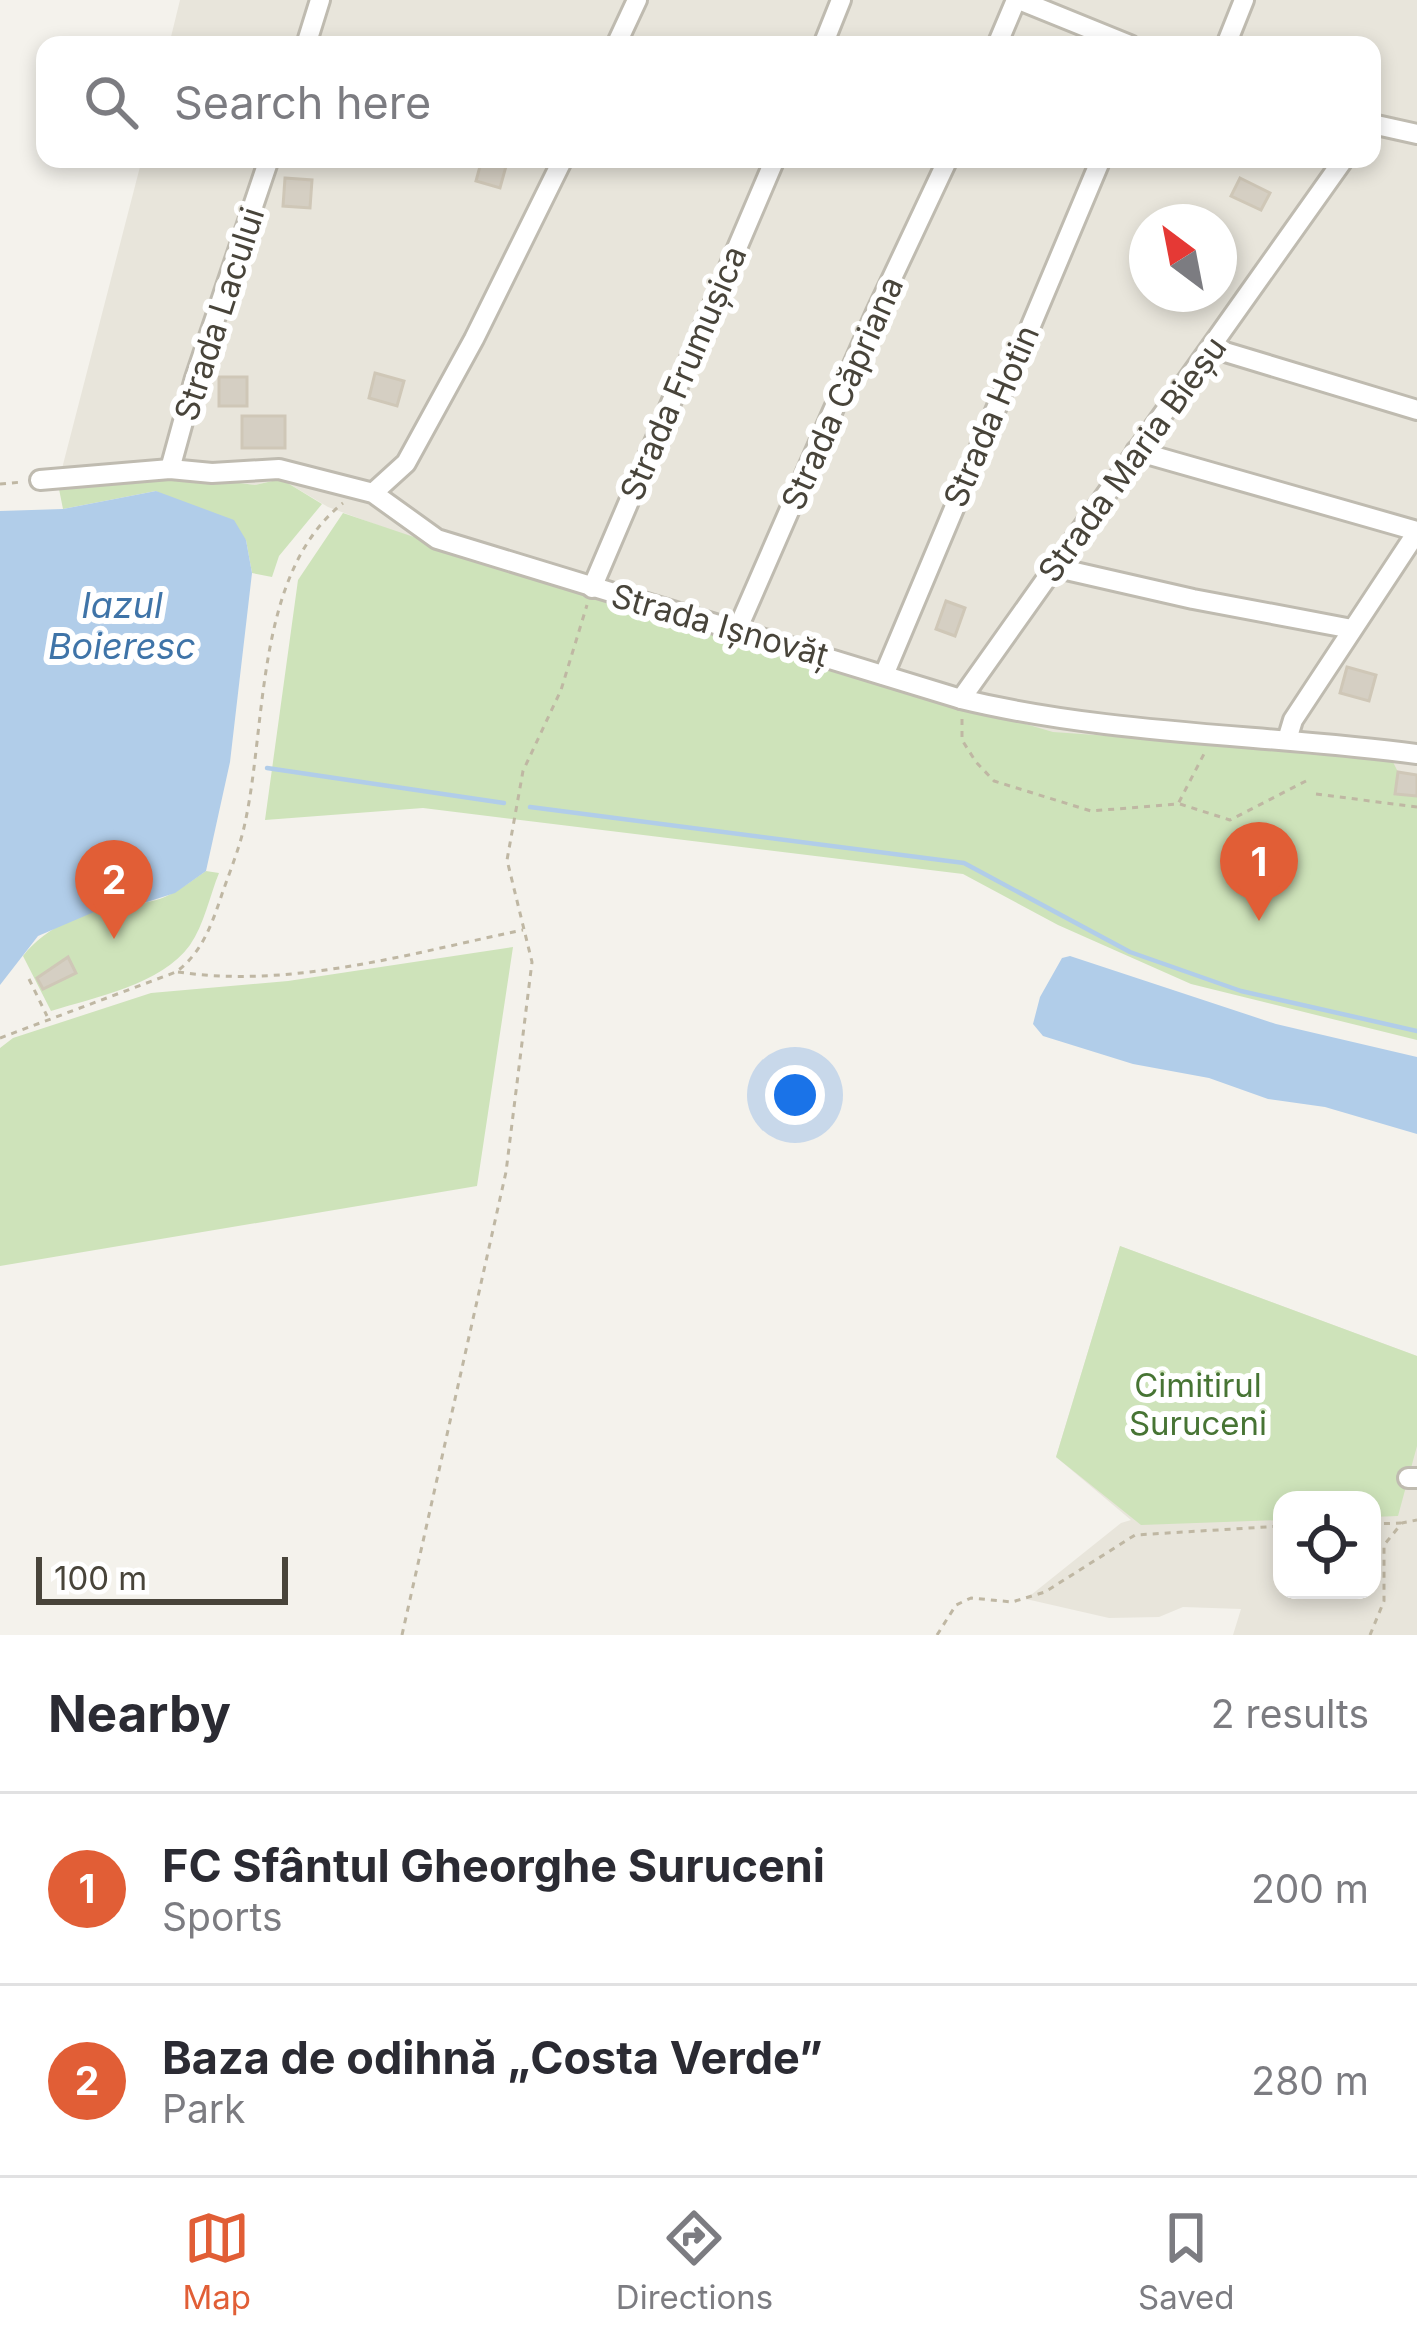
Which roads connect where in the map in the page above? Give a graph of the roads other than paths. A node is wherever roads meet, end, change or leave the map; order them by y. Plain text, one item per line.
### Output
1 (320, 0) edge
2 (637, 0) edge
3 (841, 0) edge
4 (1018, 0) edge
5 (1244, 0) edge
6 (309, 36) edge
7 (620, 36) edge
8 (827, 36) edge
9 (1001, 36) edge
10 (1108, 36) edge
11 (1230, 36) edge
12 (1381, 126) edge
13 (1417, 134) edge
14 (266, 168) edge
15 (559, 168) edge
16 (771, 168) edge
17 (944, 168) edge
18 (1097, 168) edge
19 (1338, 168) edge
20 (1212, 347) junction
21 (1417, 410) edge
22 (1136, 451) junction
23 (170, 469) junction
24 (40, 480) road end
25 (373, 493) junction
26 (1417, 531) edge
27 (1054, 567) junction
28 (592, 588) junction
29 (738, 628) junction
30 (1352, 628) junction
31 (884, 675) junction
32 (961, 699) junction
33 (1286, 740) junction
34 (1417, 754) edge

1 - 6 street
2 - 7 street
3 - 8 street
4 - 9 street
4 - 10 street
5 - 11 street
12 - 13 street
14 - 23 street, Strada Lacului
15 - 25 street
16 - 28 street, Strada Frumușica
17 - 29 street, Strada Căpriana
18 - 31 street, Strada Hotin
19 - 20 street, Strada Maria Bieșu
20 - 21 street
20 - 22 street, Strada Maria Bieșu
22 - 26 street
22 - 27 street, Strada Maria Bieșu
23 - 24 street, Strada Ișnovăț
23 - 25 street, Strada Ișnovăț
25 - 28 street, Strada Ișnovăț
26 - 30 street
27 - 30 street
27 - 32 street, Strada Maria Bieșu
28 - 29 street, Strada Ișnovăț
29 - 31 street, Strada Ișnovăț
30 - 33 street
31 - 32 street, Strada Ișnovăț
32 - 33 street, Strada Ișnovăț
33 - 34 street, Strada Ișnovăț

